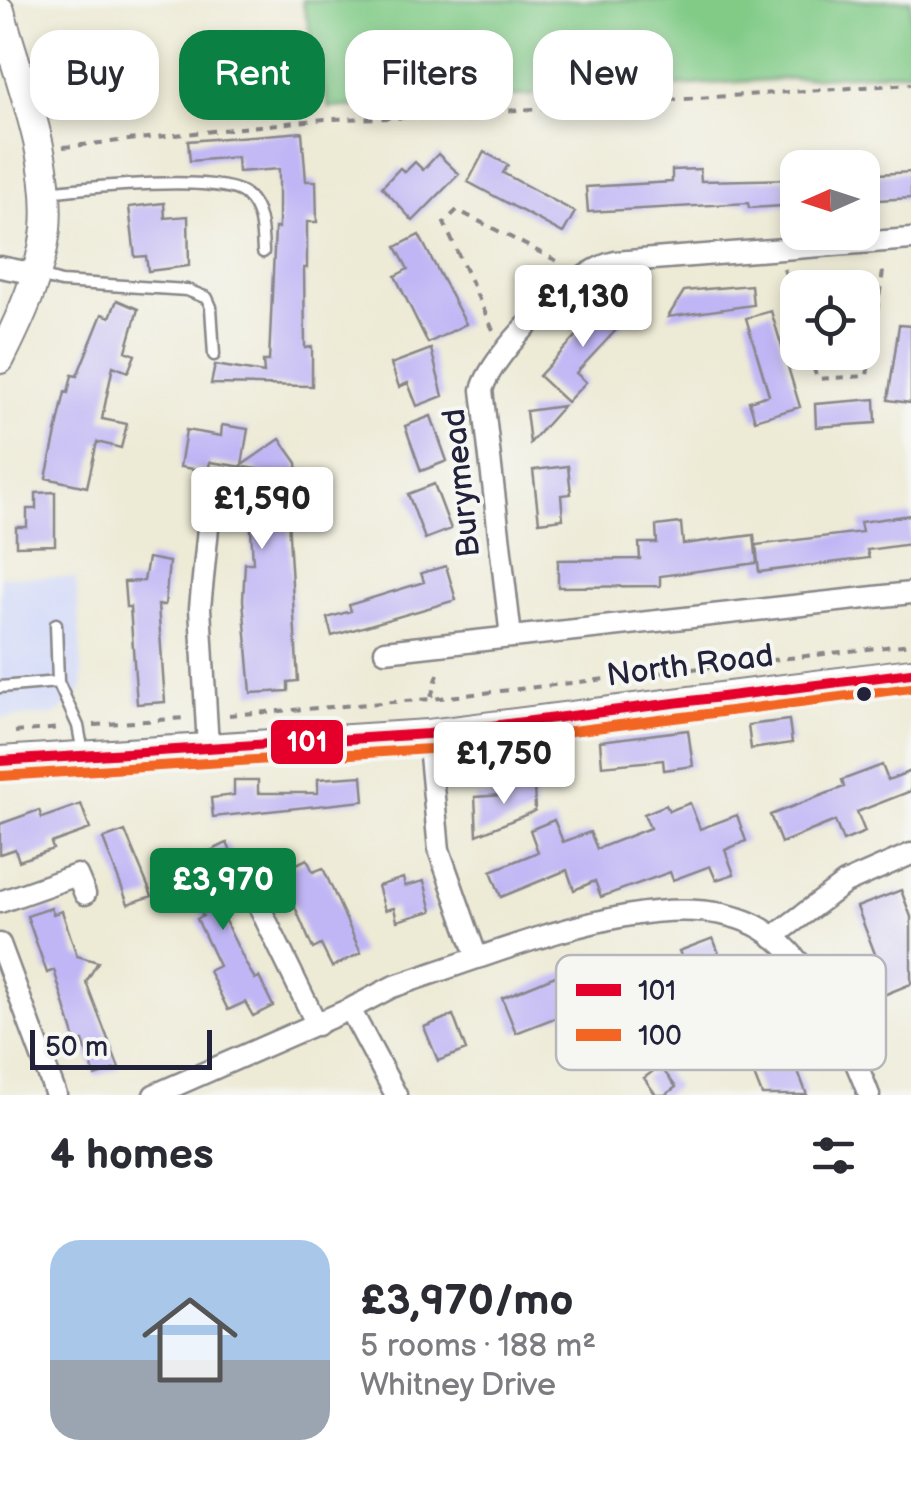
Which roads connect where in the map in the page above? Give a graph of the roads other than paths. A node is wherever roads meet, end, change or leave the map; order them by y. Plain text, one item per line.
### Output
1 (0, 11) edge
2 (46, 192) junction
3 (911, 239) edge
4 (264, 252) dead end
5 (0, 267) edge
6 (36, 274) junction
7 (214, 355) dead end
8 (0, 359) edge
9 (209, 518) dead end
10 (184, 543) dead end
11 (206, 545) junction
12 (911, 592) edge
13 (56, 624) dead end
14 (511, 636) junction
15 (384, 651) dead end
16 (911, 673) edge
17 (58, 682) junction
18 (0, 687) edge
19 (428, 734) junction
20 (208, 747) junction
21 (84, 759) junction
22 (0, 761) edge
23 (911, 854) edge
24 (85, 894) dead end
25 (0, 902) edge
26 (258, 904) dead end
27 (773, 937) junction
28 (0, 944) edge
29 (788, 955) edge
30 (476, 958) junction
31 (350, 1008) junction
32 (317, 1024) junction
33 (858, 1070) edge
34 (56, 1095) edge
35 (154, 1095) edge
36 (396, 1095) edge
37 (869, 1095) edge

1 - 2 main road
2 - 4 lane
2 - 6 main road
3 - 14 street, Burymead
5 - 6 street
6 - 7 lane
6 - 8 main road
9 - 11 street
10 - 11 street
11 - 20 street
12 - 14 street
13 - 17 lane
14 - 15 street
16 - 19 main road, North Road
17 - 18 lane
17 - 21 lane
19 - 20 main road, North Road
19 - 30 street
20 - 21 main road, North Road
21 - 22 main road, North Road
23 - 27 street
24 - 25 street
26 - 32 street
27 - 29 street
27 - 30 street
28 - 34 street
30 - 31 street
31 - 32 street
31 - 36 street
32 - 35 street
33 - 37 street

